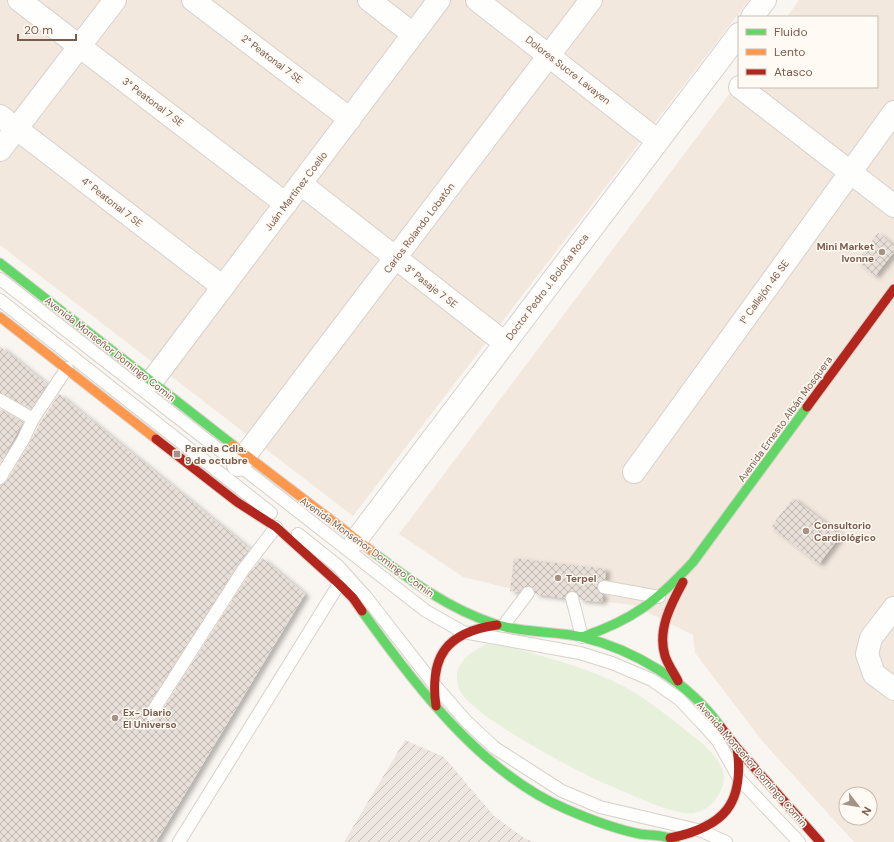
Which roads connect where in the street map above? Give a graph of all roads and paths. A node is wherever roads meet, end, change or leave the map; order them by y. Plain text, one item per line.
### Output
1 (19, 0) edge
2 (115, 0) edge
3 (193, 0) edge
4 (369, 0) edge
5 (439, 0) edge
6 (477, 0) edge
7 (591, 0) edge
8 (765, 0) edge
9 (753, 16) edge
10 (413, 34) junction
11 (738, 35) edge
12 (80, 46) junction
13 (549, 55) junction
14 (714, 67) junction
15 (738, 85) edge
16 (741, 88) edge
17 (894, 112) edge
18 (350, 119) junction
19 (8, 122) edge
20 (658, 141) junction
21 (0, 150) edge
22 (851, 173) junction
23 (301, 184) junction
24 (286, 204) junction
25 (894, 206) edge
26 (396, 258) junction
27 (0, 263) edge
28 (0, 279) edge
29 (223, 288) junction
30 (894, 289) edge
31 (0, 300) edge
32 (0, 317) edge
33 (505, 343) junction
34 (67, 368) junction
35 (152, 381) junction
36 (0, 400) edge
37 (33, 418) junction
38 (242, 460) junction
39 (634, 472) dead end
40 (0, 478) edge
41 (276, 527) junction
42 (356, 540) junction
43 (693, 562) junction
44 (339, 584) junction
45 (604, 587) dead end
46 (528, 593) dead end
47 (660, 597) junction
48 (572, 598) dead end
49 (894, 608) edge
50 (500, 626) junction
51 (464, 632) junction
52 (582, 637) junction
53 (433, 683) junction
54 (679, 684) junction
55 (894, 689) edge
56 (436, 706) junction
57 (151, 714) dead end
58 (737, 748) junction
59 (740, 780) junction
60 (702, 831) junction
61 (672, 840) edge
62 (179, 842) edge
63 (726, 842) edge
64 (798, 842) edge
65 (820, 842) edge

1 - 12 street, 3° Peatonal 7 SE
2 - 12 street
3 - 18 street, 2° Peatonal 7 SE
4 - 10 street
5 - 10 street, Juán Martínez Coello
6 - 13 street, Dolores Sucre Lavayen
7 - 13 street, Carlos Rolando Lobatón
8 - 9 street
10 - 18 street, Juán Martínez Coello
11 - 14 street, Doctor Pedro J. Boloña Roca
12 - 19 street
12 - 24 street, 3° Peatonal 7 SE
13 - 20 street, Dolores Sucre Lavayen
13 - 26 street, Carlos Rolando Lobatón
14 - 15 street
14 - 20 street, Doctor Pedro J. Boloña Roca
16 - 22 street
17 - 22 street, 1º Callejón 46 SE
18 - 23 street, Juán Martínez Coello
19 - 21 street
19 - 29 street, 4° Peatonal 7 SE
20 - 33 street, Doctor Pedro J. Boloña Roca
22 - 25 street
22 - 39 street, 1º Callejón 46 SE
23 - 24 street, Juán Martínez Coello
23 - 26 street, 3° Pasaje 7 SE
24 - 29 street, Juán Martínez Coello
26 - 33 street, 3° Pasaje 7 SE
26 - 38 street, Carlos Rolando Lobatón
27 - 35 main road, Avenida Monseñor Domingo Comin
28 - 38 lane, Avenida Monseñor Domingo Comin
29 - 35 street, Juán Martínez Coello
30 - 43 main road, Avenida Ernesto Albán Mosquera
31 - 53 lane
32 - 34 main road
33 - 42 street, Doctor Pedro J. Boloña Roca
34 - 37 lane
34 - 41 main road
35 - 38 main road, Avenida Monseñor Domingo Comin
36 - 37 lane
37 - 40 lane
38 - 42 main road, Avenida Monseñor Domingo Comin
38 - 51 lane, Avenida Monseñor Domingo Comin
41 - 44 main road
41 - 57 lane
42 - 50 main road, Avenida Monseñor Domingo Comin
43 - 47 main road, Avenida Ernesto Albán Mosquera
43 - 54 main road, Avenida Ernesto Albán Mosquera
44 - 56 main road
44 - 62 lane
45 - 47 lane
46 - 50 lane
47 - 52 main road, Avenida Ernesto Albán Mosquera
48 - 52 lane
49 - 55 street
50 - 51 main road
50 - 52 main road, Avenida Monseñor Domingo Comin
51 - 53 main road
51 - 59 lane, Avenida Monseñor Domingo Comin
52 - 54 main road, Avenida Monseñor Domingo Comin
53 - 56 main road
53 - 60 lane
54 - 58 main road, Avenida Monseñor Domingo Comin
56 - 61 main road
58 - 59 main road
58 - 65 main road, Avenida Monseñor Domingo Comin
59 - 60 main road
59 - 64 lane, Avenida Monseñor Domingo Comin
60 - 61 main road
60 - 63 lane

